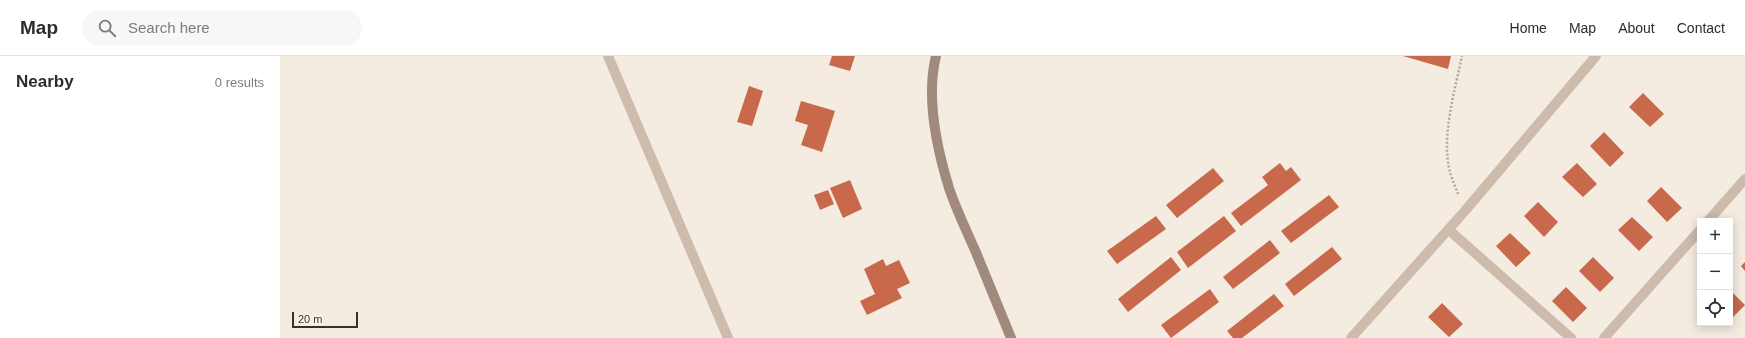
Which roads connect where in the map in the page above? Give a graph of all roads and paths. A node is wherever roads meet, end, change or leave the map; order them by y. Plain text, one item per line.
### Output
1 (608, 56) edge
2 (936, 56) edge
3 (1462, 56) edge
4 (1596, 56) edge
5 (1745, 179) edge
6 (1464, 212) junction
7 (1711, 218) edge
8 (1449, 230) junction
9 (1697, 233) edge
10 (728, 338) edge
11 (1011, 338) edge
12 (1351, 338) edge
13 (1571, 338) edge
14 (1604, 338) edge

1 - 10 street
2 - 11 street
3 - 6 path
4 - 6 street
5 - 7 street
6 - 8 street
8 - 12 street
8 - 13 street
9 - 14 street

